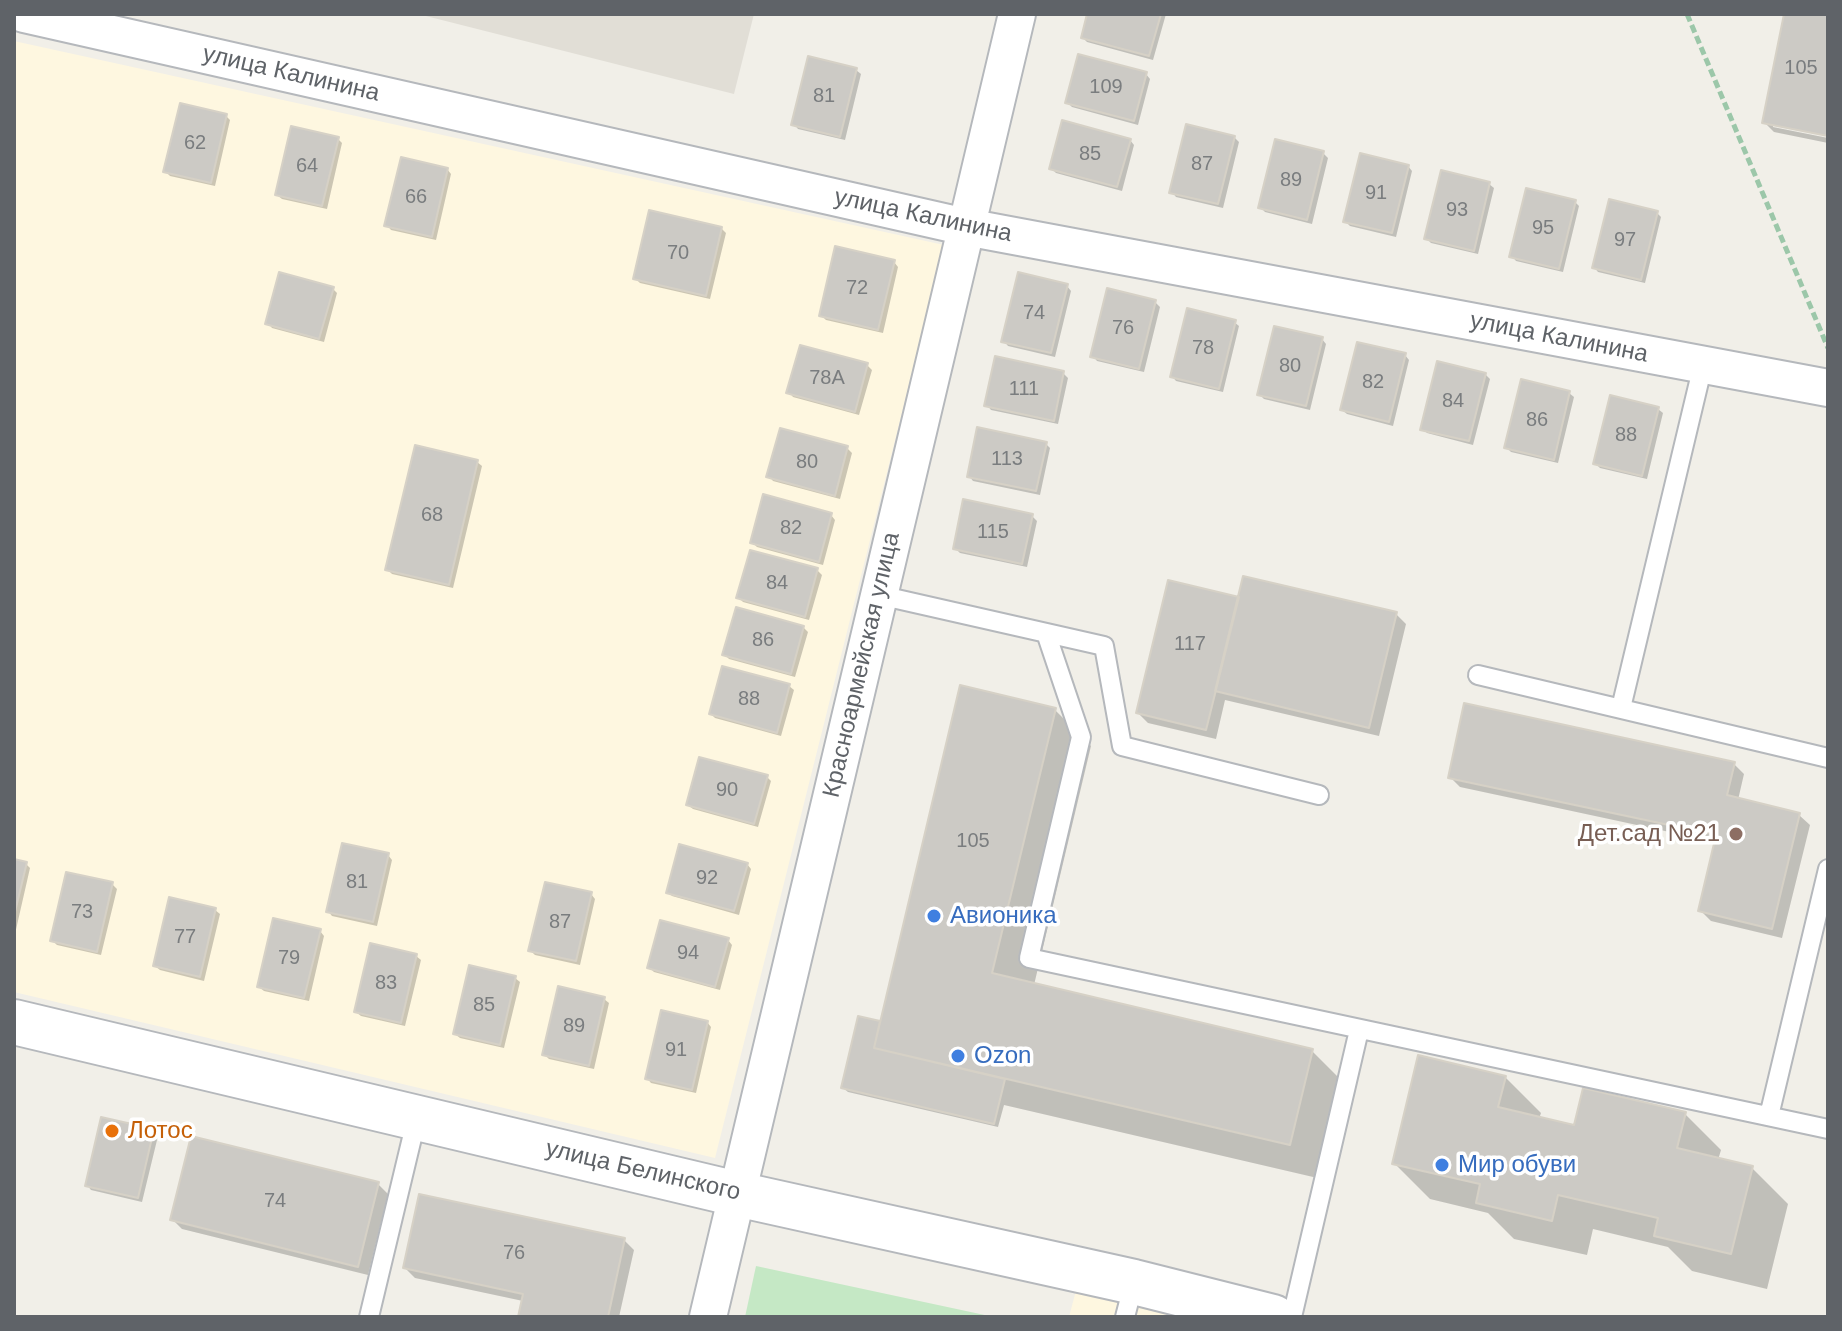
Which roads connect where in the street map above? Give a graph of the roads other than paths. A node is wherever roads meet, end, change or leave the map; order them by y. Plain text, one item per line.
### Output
1 (24, 14) edge
2 (1017, 14) edge
3 (966, 227) junction
4 (1703, 365) junction
5 (1828, 388) edge
6 (879, 595) junction
7 (1046, 633) junction
8 (1478, 675) dead end
9 (1621, 708) junction
10 (1828, 758) edge
11 (1319, 795) dead end
12 (1828, 869) edge
13 (14, 1022) edge
14 (1359, 1030) junction
15 (1769, 1116) junction
16 (417, 1117) junction
17 (1828, 1129) edge
18 (737, 1194) junction
19 (1129, 1299) edge
20 (369, 1317) edge
21 (708, 1317) edge
22 (1273, 1317) edge
23 (1292, 1317) edge

1 - 3 street, улица Калинина
2 - 3 street, Красноармейская улица
3 - 4 street, улица Калинина
3 - 6 street, Красноармейская улица
4 - 5 street, улица Калинина
4 - 9 lane
6 - 7 lane
6 - 18 street, Красноармейская улица
7 - 11 lane
7 - 14 lane
8 - 9 lane
9 - 10 lane
12 - 15 lane
13 - 16 street, улица Белинского
14 - 15 lane
14 - 23 lane
15 - 17 lane
16 - 18 street, улица Белинского
16 - 20 lane
18 - 19 street, улица Белинского
18 - 21 street, Красноармейская улица
19 - 22 street, улица Белинского

